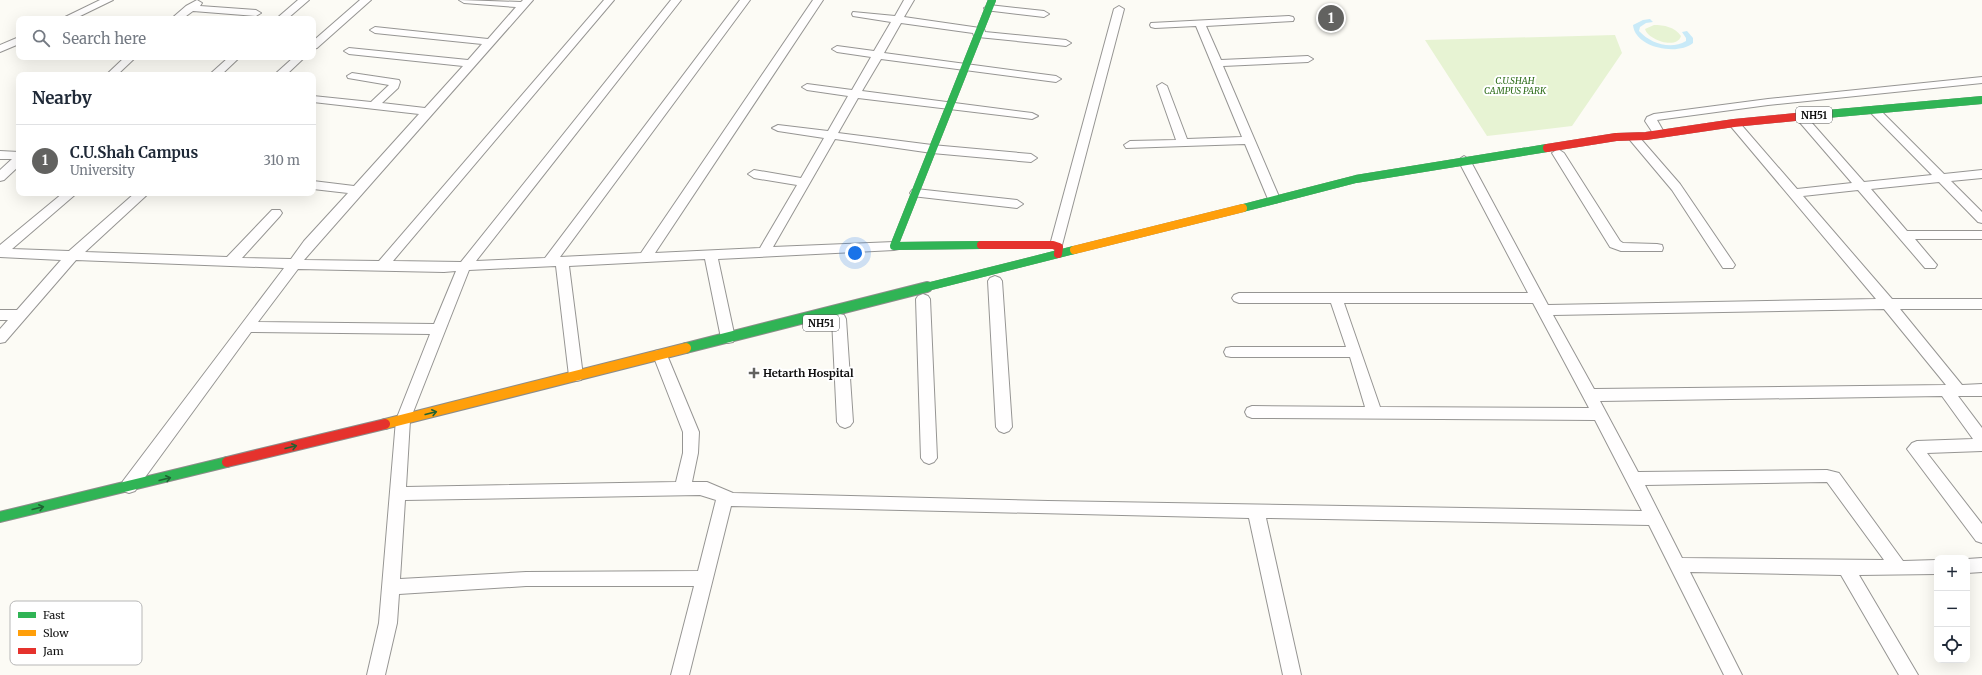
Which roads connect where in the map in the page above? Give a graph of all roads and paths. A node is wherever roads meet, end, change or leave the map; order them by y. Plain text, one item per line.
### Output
1 (108, 0) edge
2 (200, 0) edge
3 (304, 0) edge
4 (366, 0) edge
5 (469, 0) edge
6 (609, 0) edge
7 (676, 0) edge
8 (745, 0) edge
9 (818, 0) edge
10 (909, 0) edge
11 (525, 3) edge
12 (990, 4) edge
13 (190, 8) junction
14 (1119, 9) dead end
15 (256, 13) dead end
16 (857, 14) dead end
17 (1044, 14) dead end
18 (73, 16) edge
19 (180, 16) edge
20 (285, 16) edge
21 (1289, 19) dead end
22 (898, 20) junction
23 (1200, 23) junction
24 (1156, 25) dead end
25 (375, 30) dead end
26 (979, 32) junction
27 (16, 41) edge
28 (490, 42) junction
29 (316, 43) edge
30 (1066, 43) dead end
31 (3, 45) edge
32 (837, 49) dead end
33 (349, 51) dead end
34 (878, 56) junction
35 (1308, 59) dead end
36 (127, 60) edge
37 (232, 60) edge
38 (296, 60) edge
39 (1217, 63) junction
40 (471, 64) junction
41 (965, 68) junction
42 (114, 72) edge
43 (218, 72) edge
44 (282, 72) edge
45 (352, 76) dead end
46 (1056, 79) dead end
47 (1982, 80) edge
48 (1162, 86) dead end
49 (807, 87) dead end
50 (856, 94) junction
51 (316, 99) edge
52 (1982, 100) edge
53 (373, 106) junction
54 (950, 107) junction
55 (1873, 109) junction
56 (428, 112) junction
57 (1032, 116) dead end
58 (1800, 116) junction
59 (1734, 123) junction
60 (778, 128) dead end
61 (1660, 134) junction
62 (831, 136) junction
63 (1641, 138) junction
64 (1250, 140) junction
65 (1182, 143) junction
66 (1130, 145) dead end
67 (932, 149) junction
68 (1558, 153) junction
69 (0, 155) edge
70 (16, 158) edge
71 (1031, 158) dead end
72 (16, 161) edge
73 (1467, 163) junction
74 (754, 174) dead end
75 (1982, 174) edge
76 (0, 177) edge
77 (1943, 178) junction
78 (804, 182) junction
79 (316, 185) edge
80 (1372, 186) dead end
81 (1860, 186) junction
82 (358, 190) junction
83 (916, 193) junction
84 (1794, 193) junction
85 (67, 196) edge
86 (140, 196) edge
87 (1274, 199) junction
88 (1017, 204) dead end
89 (1281, 208) dead end
90 (276, 213) dead end
91 (1982, 219) edge
92 (1228, 222) dead end
93 (1903, 235) junction
94 (1982, 235) edge
95 (894, 246) junction
96 (1657, 248) dead end
97 (1057, 250) junction
98 (0, 252) edge
99 (764, 252) junction
100 (710, 254) junction
101 (72, 255) junction
102 (645, 257) junction
103 (231, 261) junction
104 (555, 262) junction
105 (293, 264) junction
106 (1728, 265) dead end
107 (1930, 265) dead end
108 (382, 266) junction
109 (464, 267) junction
110 (995, 281) dead end
111 (1239, 298) dead end
112 (1336, 298) junction
113 (923, 299) dead end
114 (1541, 304) junction
115 (1888, 304) junction
116 (1982, 304) edge
117 (0, 315) edge
118 (20, 315) junction
119 (843, 318) joint
120 (247, 327) junction
121 (439, 329) junction
122 (0, 338) edge
123 (728, 338) junction
124 (1231, 352) dead end
125 (1356, 352) junction
126 (662, 359) junction
127 (576, 376) junction
128 (1982, 390) edge
129 (1952, 391) junction
130 (1589, 395) junction
131 (1252, 412) dead end
132 (1374, 413) junction
133 (1599, 414) junction
134 (449, 418) dead end
135 (845, 422) dead end
136 (403, 427) junction
137 (1004, 427) dead end
138 (1982, 440) edge
139 (1982, 445) edge
140 (929, 458) dead end
141 (1634, 479) junction
142 (129, 486) junction
143 (682, 488) junction
144 (398, 494) junction
145 (725, 498) junction
146 (1256, 511) junction
147 (0, 517) edge
148 (1654, 518) junction
149 (1982, 536) edge
150 (1678, 565) junction
151 (1982, 565) edge
152 (1970, 566) edge
153 (1934, 567) edge
154 (1846, 568) junction
155 (1899, 568) junction
156 (704, 578) junction
157 (391, 587) junction
158 (376, 675) edge
159 (680, 675) edge
160 (1292, 675) edge
161 (1733, 675) edge
162 (1909, 675) edge

1 - 18 street
2 - 13 street
3 - 20 street
4 - 29 street
5 - 11 street
6 - 108 street
7 - 109 street
8 - 104 street
9 - 102 street
10 - 22 street
11 - 28 street
12 - 17 street
12 - 26 main road
13 - 15 street
13 - 19 street
14 - 97 street
16 - 22 street
21 - 23 street
22 - 26 street
22 - 34 street
23 - 24 street
23 - 39 street
25 - 28 street
26 - 30 street
26 - 41 main road
27 - 31 street
28 - 40 street
32 - 34 street
33 - 40 street
34 - 41 street
34 - 50 street
35 - 39 street
36 - 42 street
37 - 43 street
38 - 44 street
39 - 64 street
40 - 56 street
41 - 46 street
41 - 54 main road
45 - 53 street
47 - 61 street
48 - 65 street
49 - 50 street
50 - 54 street
50 - 62 street
51 - 53 street
52 - 55 main road, NH51
53 - 56 street
54 - 57 street
54 - 67 main road
55 - 58 main road, NH51
55 - 77 street
56 - 82 street
58 - 59 main road, NH51
58 - 81 street
59 - 61 main road, NH51
59 - 84 street
60 - 62 street
61 - 63 main road, NH51
62 - 67 street
62 - 78 street
63 - 68 main road, NH51
63 - 73 main road, NH51
63 - 106 street
64 - 65 street
64 - 87 street
65 - 66 street
67 - 71 street
67 - 83 main road
68 - 73 main road, NH51
68 - 96 street
69 - 70 street
72 - 76 street
73 - 80 main road, NH51
73 - 87 main road, NH51
73 - 114 street
74 - 78 street
75 - 77 street
77 - 81 street
77 - 91 street
78 - 99 street
79 - 82 street
81 - 84 street
81 - 93 street
82 - 105 street
83 - 88 street
83 - 95 main road
84 - 115 street
85 - 98 street
86 - 101 street
87 - 97 main road, NH51
89 - 92 main road
90 - 103 street
93 - 94 street
93 - 107 street
95 - 97 main road
95 - 99 street
97 - 123 main road, NH51
98 - 101 street
99 - 100 street
100 - 102 street
100 - 123 street
101 - 103 street
101 - 118 street
102 - 104 street
103 - 105 street
104 - 109 street
104 - 127 street
105 - 108 street
105 - 120 street
108 - 109 street
109 - 121 street
110 - 137 street
111 - 112 street
112 - 114 street
112 - 125 street
113 - 140 street
114 - 115 street
114 - 130 street
115 - 116 street
115 - 129 street
117 - 118 street
118 - 122 street
119 - 126 main road, NH51
119 - 135 street
120 - 121 street
120 - 142 street
121 - 136 street
123 - 126 main road, NH51
124 - 125 street
125 - 132 street
126 - 127 main road, NH51
126 - 134 main road, NH51
126 - 143 street
136 -> 127 main road, NH51
128 - 129 street
129 - 130 street
129 - 138 street
130 - 133 street
131 - 132 street
132 - 133 street
133 - 141 street
142 -> 136 main road, NH51
136 - 144 street
139 - 149 street
141 - 148 street
141 - 155 street
147 -> 142 main road, NH51
143 - 144 street
143 - 145 street
144 - 157 street
145 - 146 street
145 - 156 street
146 - 148 street
146 - 160 street
148 - 150 street
150 - 154 street
150 - 161 street
151 - 152 street
153 - 155 street
154 - 155 street
154 - 162 street
156 - 157 street
156 - 159 street
157 - 158 street

